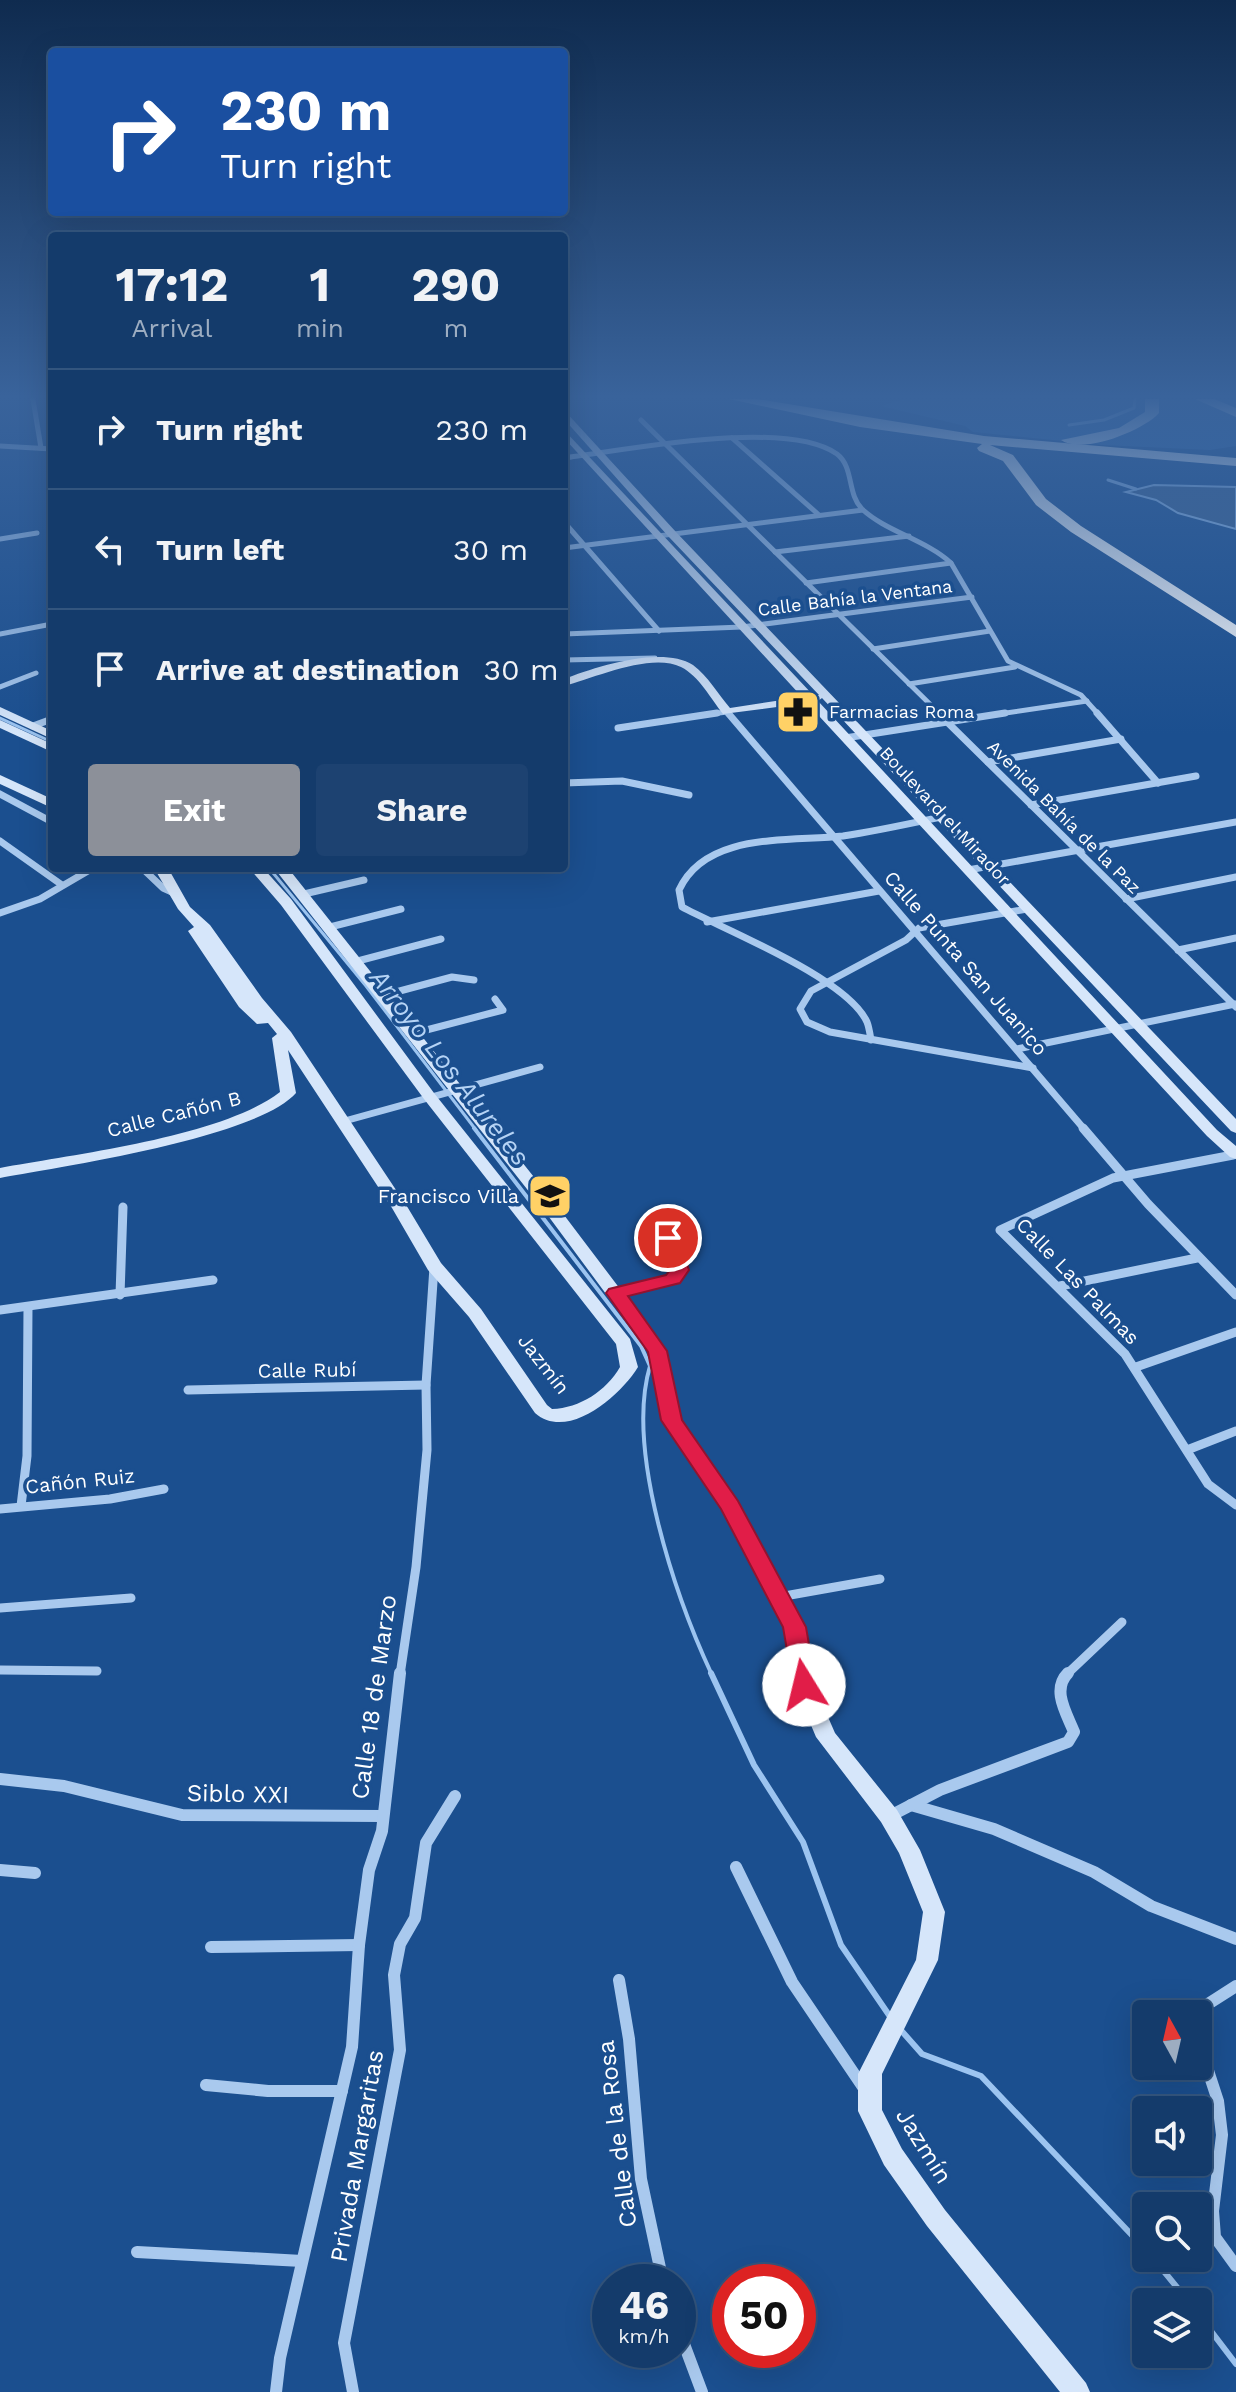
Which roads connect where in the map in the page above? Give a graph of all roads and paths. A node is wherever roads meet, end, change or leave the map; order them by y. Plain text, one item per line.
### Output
1 (640, 511) edge
2 (645, 511) edge
3 (732, 511) edge
4 (814, 511) edge
5 (857, 511) edge
6 (864, 511) edge
7 (1052, 511) edge
8 (1064, 511) edge
9 (819, 515) junction
10 (746, 524) junction
11 (568, 527) edge
12 (37, 533) dead end
13 (665, 535) junction
14 (910, 536) junction
15 (0, 539) edge
16 (585, 546) junction
17 (568, 548) edge
18 (775, 552) junction
19 (951, 563) junction
20 (806, 583) junction
21 (972, 597) junction
22 (839, 616) junction
23 (48, 625) edge
24 (759, 625) junction
25 (742, 627) junction
26 (1236, 629) edge
27 (659, 631) junction
28 (990, 631) junction
29 (568, 633) edge
30 (0, 634) edge
31 (873, 649) junction
32 (568, 660) edge
33 (669, 660) junction
34 (1015, 667) junction
35 (36, 673) dead end
36 (568, 681) edge
37 (909, 684) junction
38 (0, 687) edge
39 (826, 696) junction
40 (809, 699) junction
41 (1087, 701) junction
42 (0, 711) edge
43 (727, 712) junction
44 (48, 720) edge
45 (948, 723) junction
46 (0, 724) edge
47 (33, 726) junction
48 (618, 728) dead end
49 (48, 733) edge
50 (863, 736) junction
51 (845, 738) junction
52 (1121, 739) junction
53 (48, 746) edge
54 (988, 762) junction
55 (1196, 776) dead end
56 (0, 779) edge
57 (568, 783) edge
58 (1158, 783) junction
59 (0, 794) edge
60 (689, 795) dead end
61 (48, 802) edge
62 (1031, 805) junction
63 (941, 817) junction
64 (48, 820) edge
65 (922, 821) junction
66 (1236, 822) edge
67 (834, 837) junction
68 (0, 841) edge
69 (1077, 850) junction
70 (987, 866) junction
71 (968, 870) junction
72 (86, 872) edge
73 (146, 872) edge
74 (163, 872) edge
75 (259, 872) edge
76 (285, 872) edge
77 (1236, 877) edge
78 (364, 880) dead end
79 (62, 885) junction
80 (879, 891) junction
81 (174, 893) junction
82 (304, 894) junction
83 (1126, 899) junction
84 (401, 909) dead end
85 (1027, 909) junction
86 (1007, 912) junction
87 (0, 913) edge
88 (706, 922) junction
89 (330, 927) junction
90 (915, 931) junction
91 (1236, 938) edge
92 (441, 939) dead end
93 (1178, 950) junction
94 (354, 962) junction
95 (474, 980) dead end
96 (825, 983) junction
97 (381, 996) junction
98 (495, 999) dead end
99 (1235, 1005) edge
100 (1137, 1024) junction
101 (1115, 1028) junction
102 (411, 1034) junction
103 (284, 1038) junction
104 (871, 1040) junction
105 (1017, 1049) junction
106 (540, 1067) dead end
107 (1034, 1068) junction
108 (454, 1090) junction
109 (434, 1095) junction
110 (341, 1122) junction
111 (1236, 1128) edge
112 (1234, 1155) edge
113 (0, 1173) edge
114 (1124, 1175) junction
115 (123, 1207) dead end
116 (661, 1217) dead end
117 (1197, 1258) junction
118 (434, 1266) junction
119 (213, 1280) dead end
120 (1060, 1286) junction
121 (616, 1293) junction
122 (120, 1295) junction
123 (1236, 1295) edge
124 (28, 1307) junction
125 (0, 1310) edge
126 (1236, 1332) edge
127 (1136, 1367) junction
128 (426, 1385) junction
129 (188, 1390) dead end
130 (1236, 1431) edge
131 (1187, 1450) junction
132 (164, 1489) dead end
133 (1236, 1505) edge
134 (21, 1506) junction
135 (0, 1509) edge
136 (880, 1579) dead end
137 (778, 1597) junction
138 (131, 1598) dead end
139 (0, 1608) edge
140 (1122, 1622) dead end
141 (0, 1670) edge
142 (97, 1671) dead end
143 (0, 1779) edge
144 (455, 1796) dead end
145 (911, 1805) junction
146 (382, 1816) junction
147 (889, 1816) junction
148 (736, 1867) dead end
149 (0, 1870) edge
150 (35, 1873) dead end
151 (1236, 1939) edge
152 (359, 1945) junction
153 (211, 1947) dead end
154 (619, 1980) dead end
155 (1236, 1986) edge
156 (1212, 2001) edge
157 (1211, 2080) edge
158 (206, 2085) dead end
159 (342, 2091) junction
160 (867, 2093) junction
161 (137, 2252) dead end
162 (302, 2261) junction
163 (659, 2264) edge
164 (1236, 2266) edge
165 (693, 2368) edge
166 (276, 2392) edge
167 (353, 2392) edge
168 (702, 2392) edge
169 (1077, 2392) edge

1 - 13 main road, Boulevard el Mirador
2 - 13 main road, Boulevard el Mirador
3 - 10 street, Avenida Bahía de la Paz
4 - 9 street
5 - 9 street
6 - 14 street
7 - 26 highway
8 - 26 highway
9 - 10 street
10 - 13 street
10 - 18 street, Avenida Bahía de la Paz
11 - 16 street
12 - 15 street
13 - 16 street
13 - 24 main road, Boulevard el Mirador
13 - 25 main road, Boulevard el Mirador
14 - 18 street
14 - 19 street
16 - 17 street
16 - 27 street
18 - 20 street, Avenida Bahía de la Paz
19 - 20 street
19 - 21 street
20 - 22 street, Avenida Bahía de la Paz
21 - 22 street, Calle Bahía la Ventana
21 - 28 street
22 - 24 street, Calle Bahía la Ventana
22 - 31 street, Avenida Bahía de la Paz
23 - 30 street
24 - 25 street, Calle Bahía la Ventana
24 - 39 main road, Boulevard el Mirador
25 - 27 street, Calle Bahía la Ventana
25 - 40 main road, Boulevard el Mirador
27 - 29 street, Calle Bahía la Ventana
28 - 31 street
28 - 34 street
31 - 37 street, Avenida Bahía de la Paz
32 - 33 street
33 - 36 main road
33 - 43 main road, Calle Punta San Juanico
34 - 37 street
34 - 41 street
35 - 38 street
37 - 45 street, Avenida Bahía de la Paz
39 - 40 main road
39 - 50 main road, Boulevard el Mirador
40 - 43 main road
40 - 51 main road, Boulevard el Mirador
41 - 45 street
41 - 52 street
42 - 47 main road
43 - 48 street
43 - 67 street, Calle Punta San Juanico
44 - 47 street
45 - 50 street
45 - 54 street, Avenida Bahía de la Paz
46 - 53 main road
47 - 49 main road
50 - 51 street
50 - 63 main road, Boulevard el Mirador
51 - 65 main road, Boulevard el Mirador
52 - 54 street
52 - 58 street
54 - 62 street, Avenida Bahía de la Paz
55 - 58 street
56 - 61 main road
57 - 60 street
58 - 62 street
59 - 64 street
62 - 69 street, Avenida Bahía de la Paz
63 - 65 street
63 - 70 main road, Boulevard el Mirador
65 - 67 street
65 - 71 main road, Boulevard el Mirador
66 - 69 street
67 - 80 street, Calle Punta San Juanico
67 - 88 street
68 - 79 street
69 - 70 street
69 - 83 street, Avenida Bahía de la Paz
70 - 71 street
70 - 85 main road, Boulevard el Mirador
71 - 86 main road, Boulevard el Mirador
72 - 79 street
73 - 81 street
74 - 81 main road
75 - 109 main road
76 - 82 main road
77 - 83 street
78 - 82 street
79 - 87 street
80 - 88 street
80 - 90 street, Calle Punta San Juanico
81 - 103 main road
82 - 89 main road
83 - 93 street, Avenida Bahía de la Paz
84 - 89 street
85 - 86 street
85 - 100 main road, Boulevard el Mirador
86 - 90 street
86 - 101 main road, Boulevard el Mirador
88 - 96 street
89 - 94 main road
90 - 96 street
90 - 105 street, Calle Punta San Juanico
91 - 93 street
92 - 94 street
93 - 99 street, Avenida Bahía de la Paz
94 - 97 main road
95 - 97 street
96 - 104 street
96 - 104 street
97 - 102 main road
98 - 102 street
99 - 100 street
100 - 101 street
100 - 111 main road, Boulevard el Mirador
101 - 105 street
101 - 112 main road, Boulevard el Mirador
102 - 108 main road
103 - 110 main road
103 - 113 main road, Calle Cañón B
104 - 107 street
105 - 107 street, Calle Punta San Juanico
106 - 108 street
107 - 114 street, Calle Punta San Juanico
108 - 109 street
108 - 121 main road
109 - 110 street
109 - 118 main road, Jazmín
110 - 118 main road
112 - 114 street
114 - 117 street, Calle Punta San Juanico
114 - 120 street, Calle Las Palmas
115 - 122 street
116 - 121 street
117 - 120 street
117 - 123 street, Calle Punta San Juanico
118 - 128 street, Calle 18 de Marzo
119 - 122 street
120 - 127 street, Calle Las Palmas
121 - 137 main road
122 - 124 street
124 - 125 street
124 - 134 street
126 - 127 street
127 - 131 street, Calle Las Palmas
128 - 129 street, Calle Rubí
128 - 146 street, Calle 18 de Marzo
130 - 131 street
131 - 133 street, Calle Las Palmas
132 - 134 street, Cañón Ruiz
134 - 135 street, Cañón Ruiz
136 - 137 street
137 - 147 main road
138 - 139 street
140 - 145 street
141 - 142 street
143 - 146 street, Siblo XXI
144 - 167 street, Privada Margaritas
145 - 147 street
145 - 151 street
146 - 152 street, Calle 18 de Marzo
147 - 160 main road
148 - 160 street, Jazmín
149 - 150 street
152 - 153 street
152 - 159 street, Calle 18 de Marzo
154 - 163 street, Calle de la Rosa
155 - 156 street
157 - 164 street
158 - 159 street
159 - 162 street, Calle 18 de Marzo
160 - 169 main road, Jazmín
161 - 162 street
162 - 166 street, Calle 18 de Marzo
165 - 168 street

